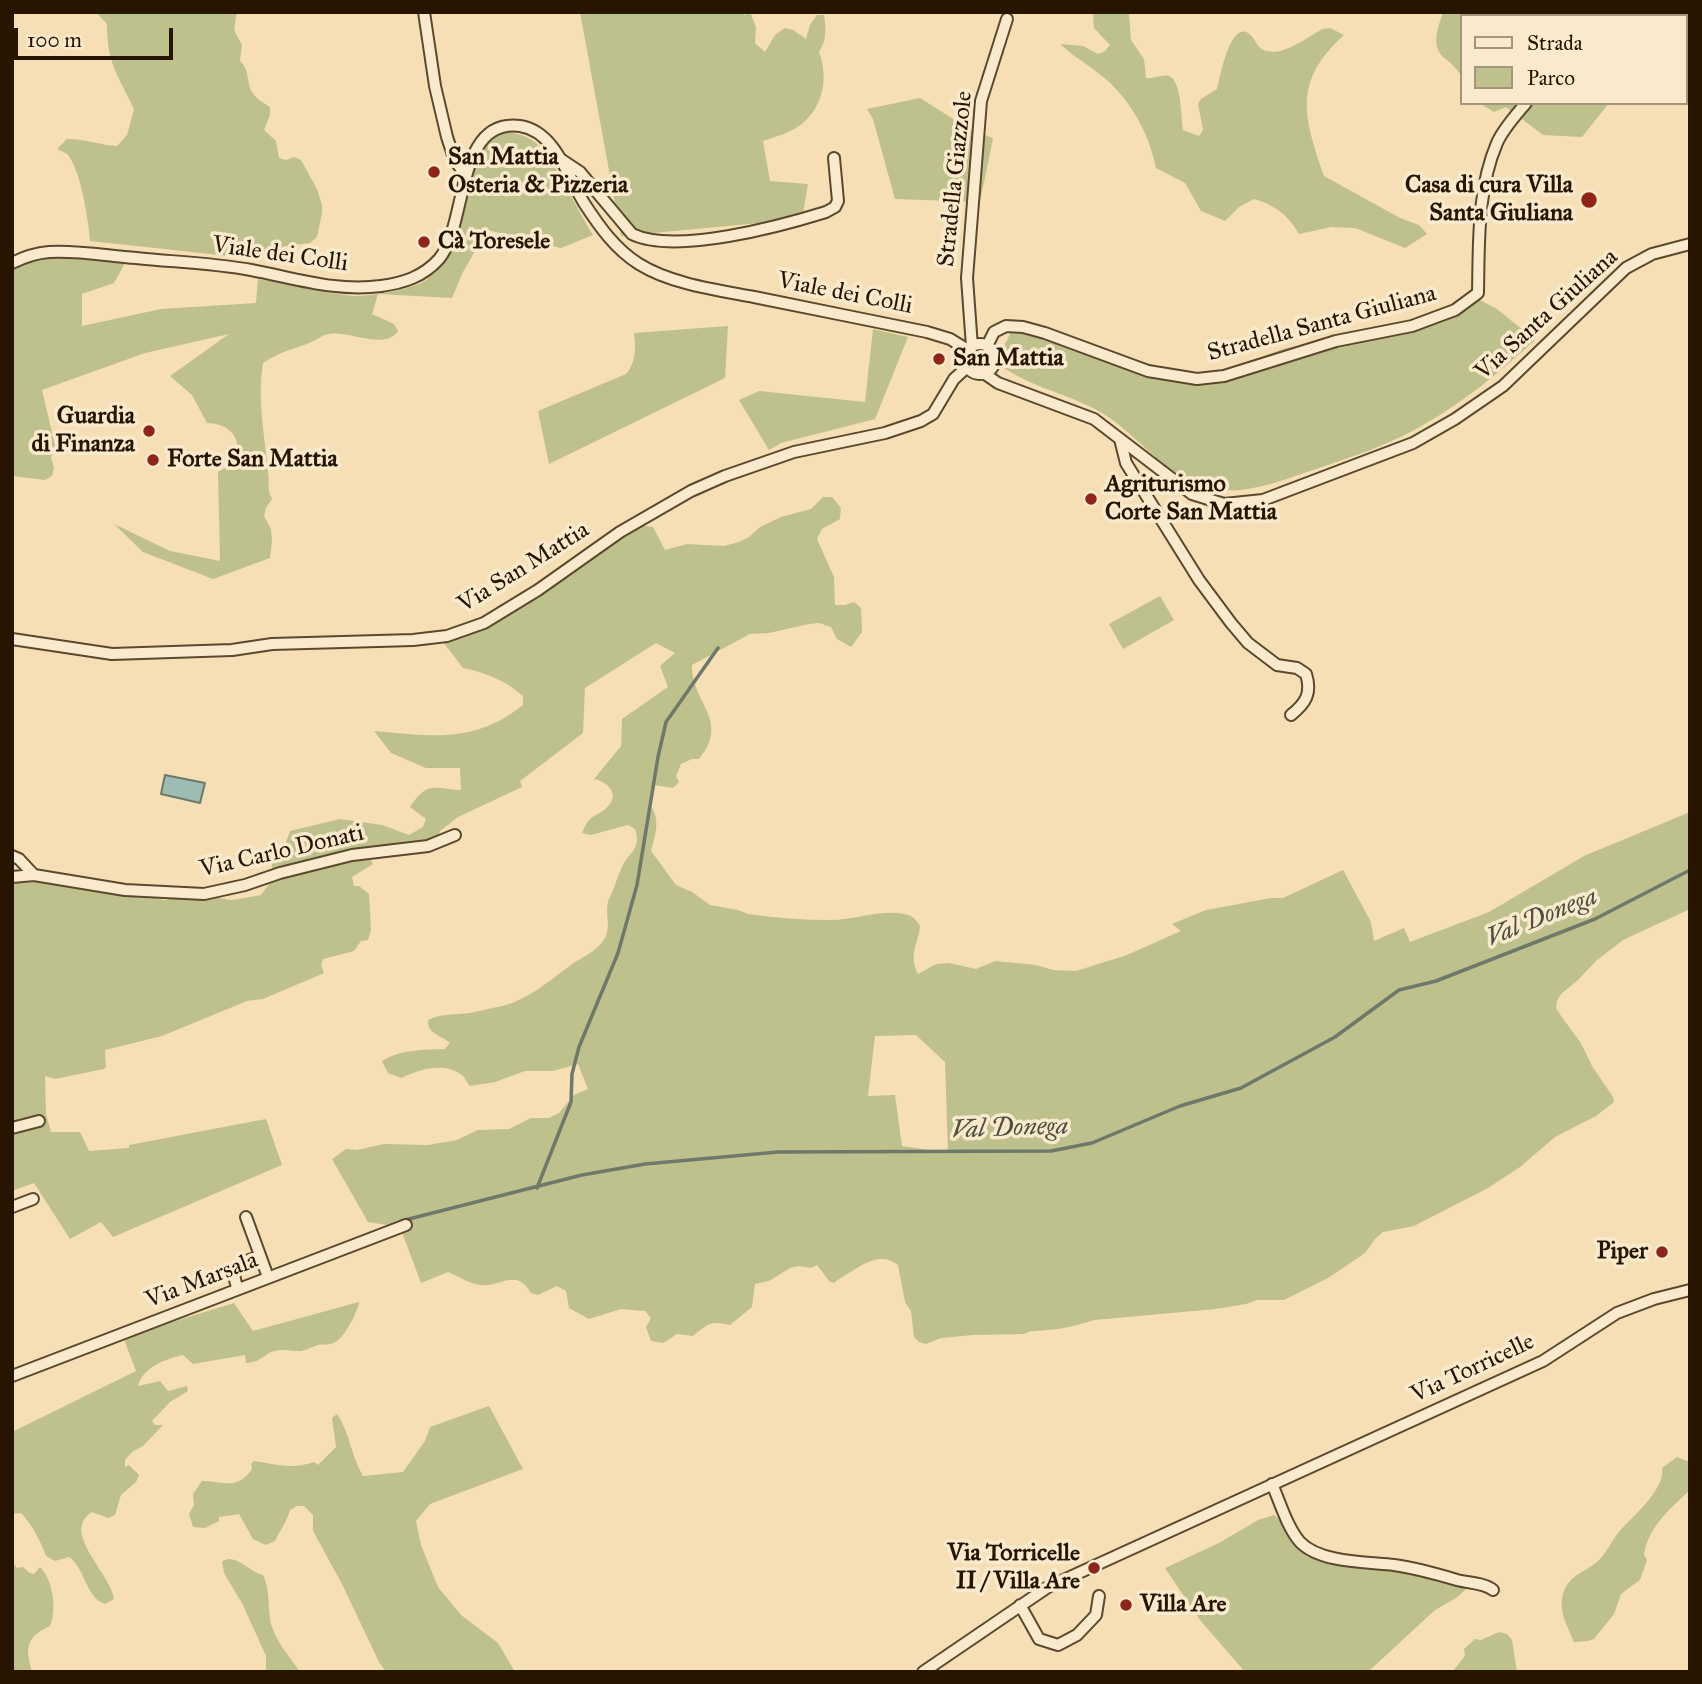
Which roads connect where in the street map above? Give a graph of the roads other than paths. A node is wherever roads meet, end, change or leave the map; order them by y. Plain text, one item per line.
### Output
1 (424, 12) edge
2 (1007, 19) dead end
3 (1525, 105) edge
4 (559, 158) junction
5 (834, 158) dead end
6 (466, 175) junction
7 (1690, 244) edge
8 (12, 263) edge
9 (987, 346) junction
10 (970, 348) junction
11 (967, 367) junction
12 (985, 374) junction
13 (1120, 439) junction
14 (12, 639) edge
15 (1291, 716) dead end
16 (455, 835) dead end
17 (12, 856) edge
18 (34, 875) junction
19 (12, 877) edge
20 (40, 1121) dead end
21 (12, 1128) edge
22 (33, 1199) dead end
23 (12, 1207) edge
24 (246, 1217) dead end
25 (407, 1225) dead end
26 (260, 1256) junction
27 (268, 1278) junction
28 (238, 1289) junction
29 (1690, 1290) edge
30 (12, 1376) edge
31 (1272, 1483) junction
32 (1493, 1590) dead end
33 (1099, 1596) dead end
34 (1020, 1605) junction
35 (923, 1672) edge

1 - 6 street
2 - 10 street, Stradella Giazzole
3 - 9 street, Stradella Santa Giuliana
4 - 5 street, Viale dei Colli
4 - 6 street, Viale dei Colli
4 - 10 street, Viale dei Colli
6 - 8 street, Viale dei Colli
7 - 13 street, Via Santa Giuliana
9 - 10 street
9 - 12 street
10 - 11 street
11 - 12 street
11 - 14 street, Via San Mattia
12 - 13 street, Via Santa Giuliana
13 - 15 street
16 - 18 street, Via Carlo Donati
17 - 18 street
18 - 19 street, Via Carlo Donati
20 - 21 street
22 - 23 street
24 - 26 street
25 - 27 street, Via Marsala
26 - 27 street
26 - 28 street
27 - 28 street, Via Marsala
28 - 30 street, Via Marsala
29 - 31 street, Via Torricelle
31 - 32 street
31 - 34 street, Via Torricelle
33 - 34 street
34 - 35 street, Via Torricelle

